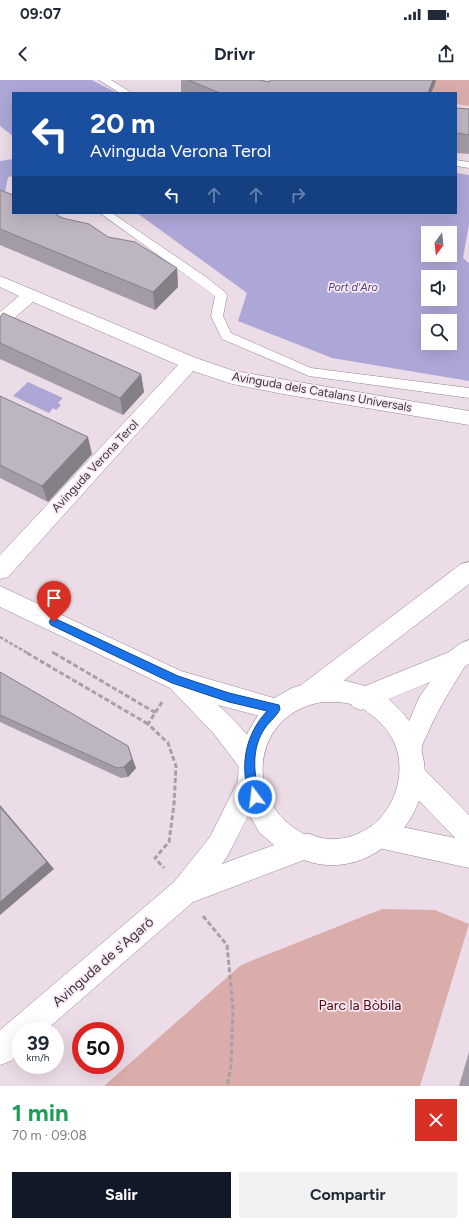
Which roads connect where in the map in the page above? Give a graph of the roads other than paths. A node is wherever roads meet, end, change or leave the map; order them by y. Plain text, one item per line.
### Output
1 (104, 80) edge
2 (124, 92) edge
3 (457, 163) edge
4 (469, 165) edge
5 (106, 214) edge
6 (0, 281) edge
7 (31, 294) junction
8 (0, 321) edge
9 (190, 363) junction
10 (469, 393) edge
11 (469, 418) edge
12 (0, 570) edge
13 (469, 571) edge
14 (0, 596) edge
15 (463, 654) edge
16 (176, 680) junction
17 (309, 693) junction
18 (361, 699) junction
19 (275, 709) junction
20 (408, 749) junction
21 (250, 771) junction
22 (413, 776) junction
23 (469, 834) edge
24 (383, 836) junction
25 (307, 846) junction
26 (469, 855) edge
27 (184, 892) junction
28 (34, 1022) edge
29 (12, 1040) edge
30 (0, 1050) edge

1 - 2 lane
3 - 4 lane
5 - 10 lane
6 - 7 street, Avinguda dels Catalans Universals
7 - 8 street
7 - 9 street, Avinguda dels Catalans Universals
9 - 11 street, Avinguda dels Catalans Universals
9 - 12 street, Avinguda Verona Terol
13 - 17 street
14 - 16 street
15 - 18 street
15 - 20 street
16 - 19 street
16 - 21 street
17 - 18 street
17 - 19 street
18 - 20 street
19 - 21 street
20 - 22 street
21 - 25 street
21 - 27 street
22 - 23 street
22 - 24 street
24 - 25 street
24 - 26 street
25 - 27 street
27 - 28 street, Avinguda de s'Agaró
29 - 30 street, Avinguda de s'Agaró

